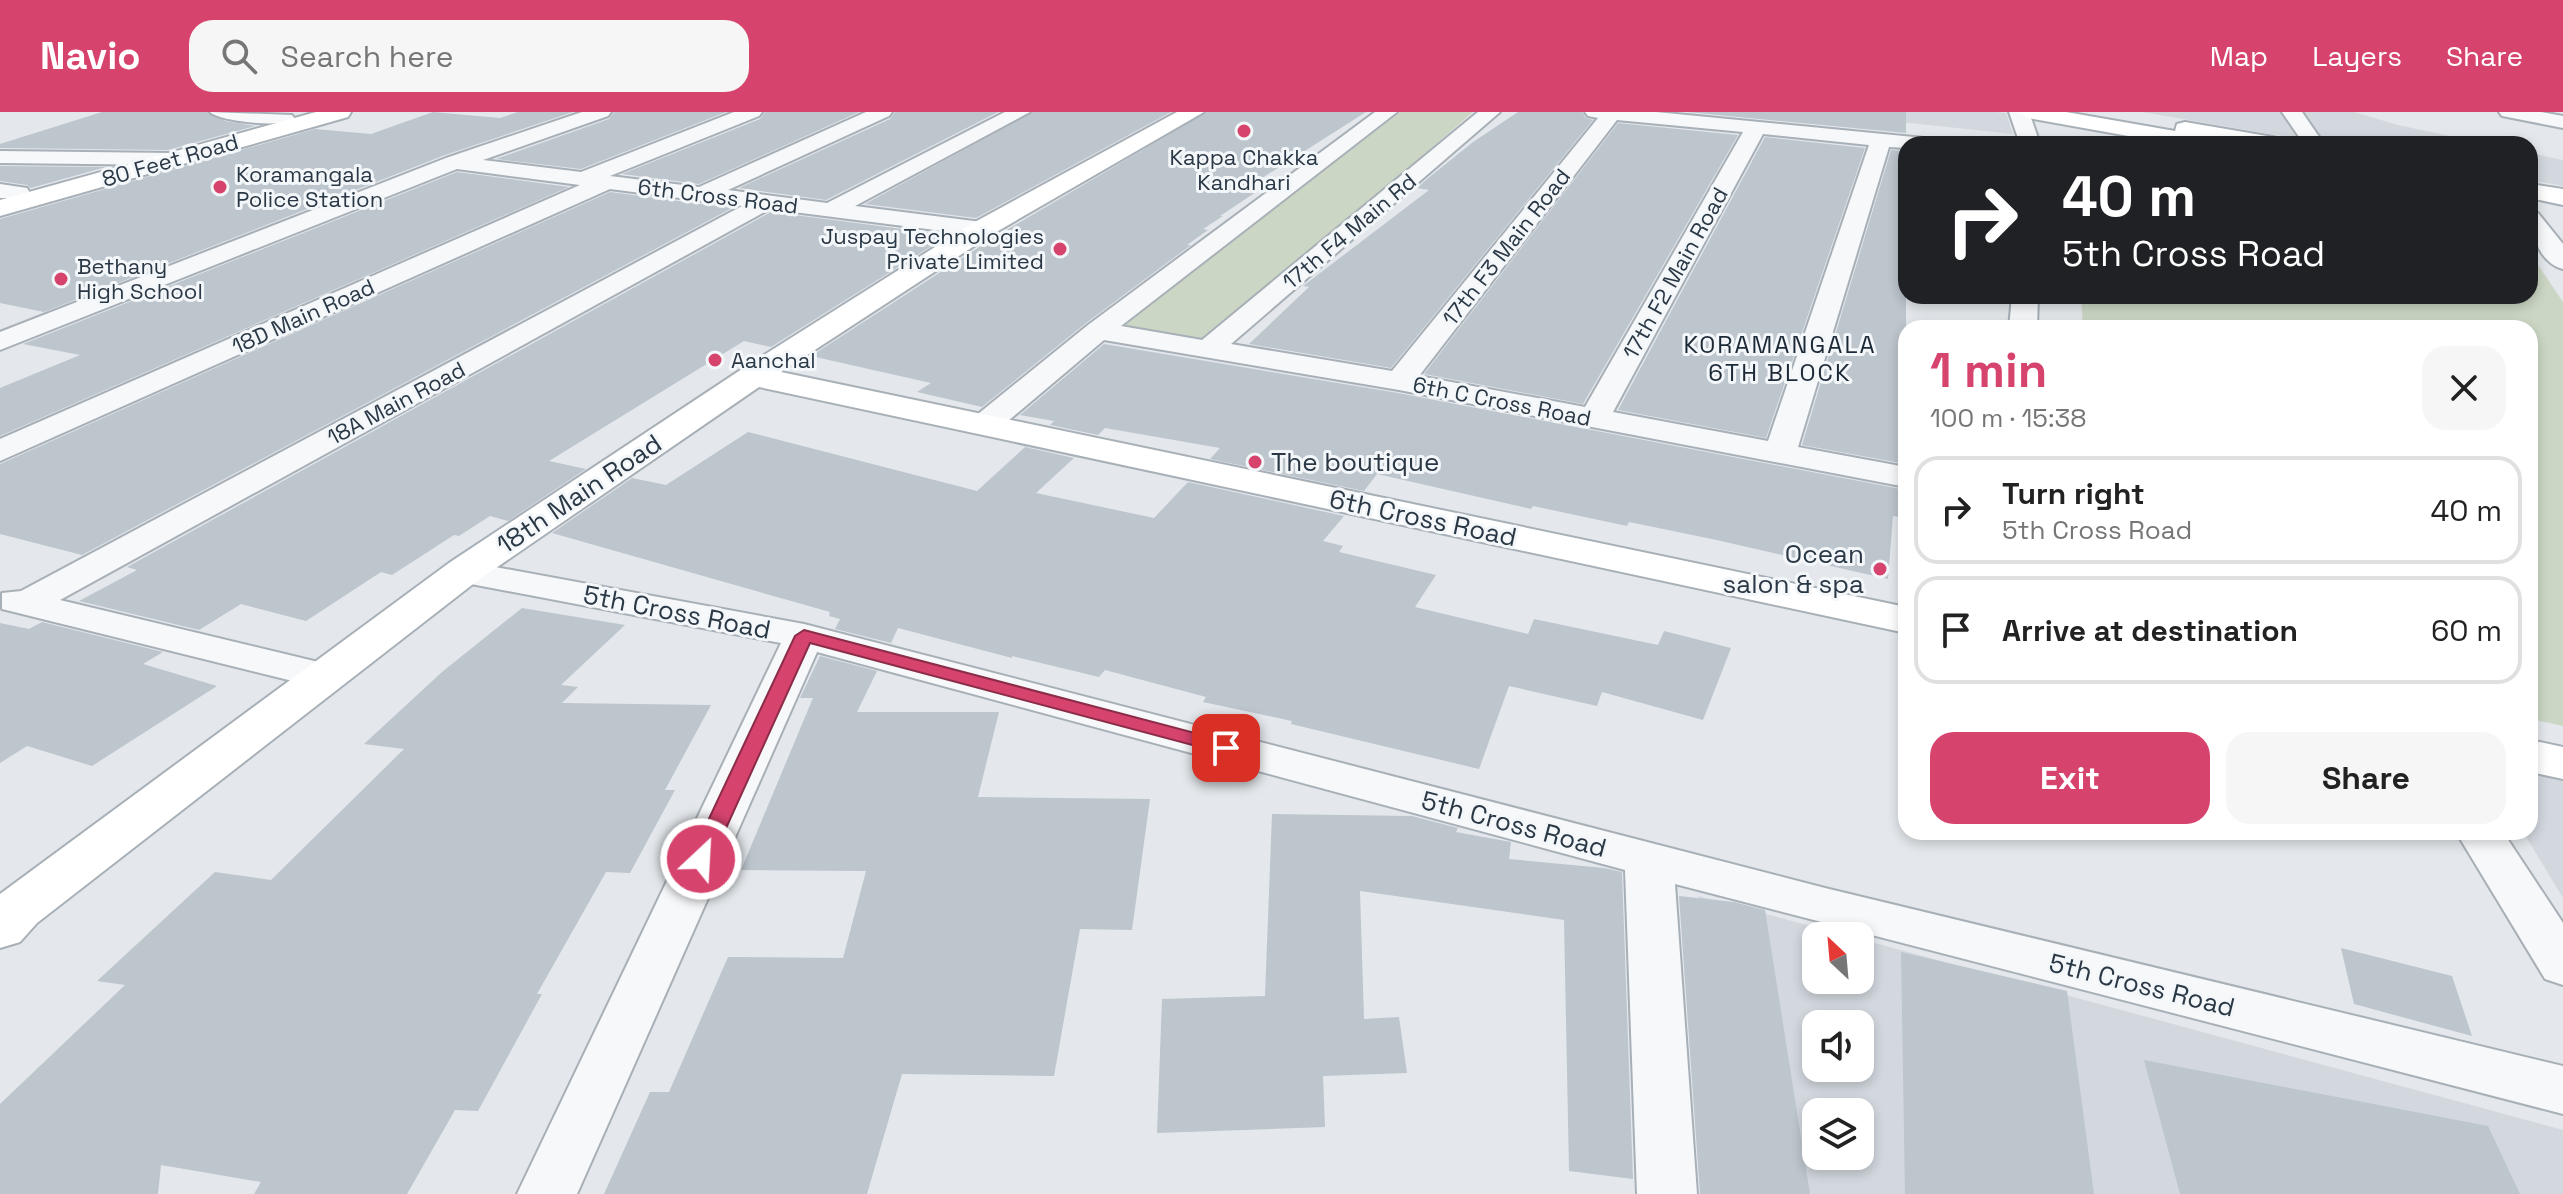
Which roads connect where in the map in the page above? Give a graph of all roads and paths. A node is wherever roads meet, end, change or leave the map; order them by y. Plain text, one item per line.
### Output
1 (220, 112) edge
2 (309, 112) edge
3 (340, 112) edge
4 (601, 112) edge
5 (752, 112) edge
6 (882, 112) edge
7 (1020, 112) edge
8 (1193, 112) edge
9 (1387, 112) edge
10 (1490, 112) edge
11 (2019, 112) edge
12 (2028, 112) edge
13 (2292, 112) edge
14 (2509, 112) edge
15 (1604, 113) edge
16 (2073, 114) edge
17 (285, 119) junction
18 (2563, 122) edge
19 (1756, 128) junction
20 (2027, 136) edge
21 (2175, 136) edge
22 (2220, 136) edge
23 (2308, 136) edge
24 (1881, 140) junction
25 (1898, 142) edge
26 (0, 157) edge
27 (145, 159) junction
28 (172, 159) junction
29 (454, 163) junction
30 (595, 180) junction
31 (2538, 192) edge
32 (6, 194) edge
33 (702, 194) junction
34 (2563, 197) edge
35 (766, 202) junction
36 (2538, 203) edge
37 (0, 208) edge
38 (2563, 208) edge
39 (830, 210) junction
40 (2538, 228) edge
41 (982, 229) junction
42 (2563, 261) edge
43 (1098, 331) junction
44 (0, 342) edge
45 (1207, 350) junction
46 (753, 376) junction
47 (1399, 381) junction
48 (1594, 418) junction
49 (984, 425) junction
50 (0, 451) edge
51 (1780, 454) junction
52 (1898, 476) edge
53 (463, 572) junction
54 (13, 600) edge
55 (1898, 618) edge
56 (804, 636) junction
57 (325, 676) junction
58 (2538, 758) edge
59 (2563, 763) edge
60 (2484, 840) edge
61 (1649, 860) junction
62 (6, 914) edge
63 (2563, 965) edge
64 (2563, 1090) edge
65 (547, 1194) edge
66 (1667, 1194) edge

1 - 17 street
2 - 17 street, 80 Feet Road
3 - 28 street, 80 Feet Road
4 - 29 street
5 - 30 street, 18D Main Road
6 - 33 street
7 - 39 street
8 - 41 street, 18th Main Road
9 - 43 street
10 - 45 street, 17th F4 Main Rd
11 - 20 street
12 - 16 street
13 - 23 street
14 - 18 street
15 - 19 street
15 - 47 street, 17th F3 Main Road
16 - 21 street
16 - 22 street
17 - 27 street, 80 Feet Road
19 - 24 street
19 - 48 street, 17th F2 Main Road
24 - 25 street
24 - 51 street
26 - 27 street
27 - 28 street
27 - 32 street, 80 Feet Road
28 - 37 street, 80 Feet Road
29 - 30 street, 6th Cross Road
29 - 44 street
30 - 33 street, 6th Cross Road
30 - 50 street, 18D Main Road
31 - 34 street
33 - 35 street, 6th Cross Road
35 - 39 street, 6th Cross Road
35 - 54 street, 18A Main Road
36 - 38 street
39 - 41 street, 6th Cross Road
40 - 42 street
41 - 46 street, 18th Main Road
43 - 45 street, 6th C Cross Road
43 - 49 street
45 - 47 street, 6th C Cross Road
46 - 49 street, 6th Cross Road
46 - 53 street, 18th Main Road
47 - 48 street, 6th C Cross Road
48 - 51 street, 6th C Cross Road
49 - 55 street, 6th Cross Road
51 - 52 street, 6th C Cross Road
53 - 56 street, 5th Cross Road
53 - 57 street, 18th Main Road
54 - 57 street
56 - 61 street, 5th Cross Road
56 - 65 street
57 - 62 street, 18th Main Road
58 - 59 street
60 - 63 street
61 - 64 street, 5th Cross Road
61 - 66 street

